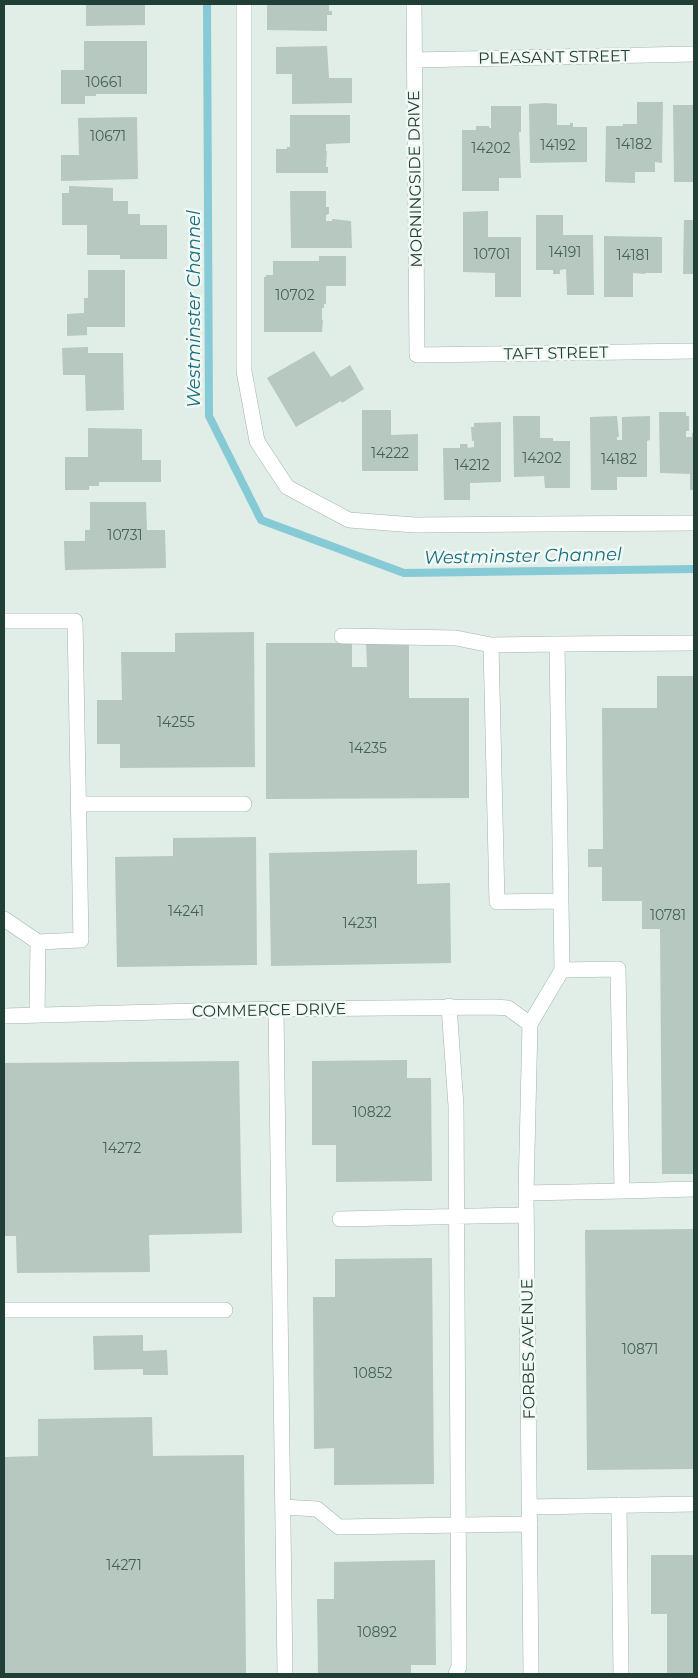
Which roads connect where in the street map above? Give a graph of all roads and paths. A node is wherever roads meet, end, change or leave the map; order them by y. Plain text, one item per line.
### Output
1 (244, 4) edge
2 (414, 4) edge
3 (694, 54) edge
4 (414, 60) junction
5 (694, 351) edge
6 (417, 355) joint
7 (694, 523) edge
8 (4, 621) edge
9 (342, 636) dead end
10 (491, 644) junction
11 (557, 644) junction
12 (694, 644) edge
13 (78, 804) junction
14 (244, 804) dead end
15 (560, 901) junction
16 (4, 918) edge
17 (38, 942) junction
18 (562, 970) junction
19 (449, 1006) junction
20 (276, 1009) junction
21 (37, 1015) junction
22 (4, 1016) edge
23 (530, 1024) junction
24 (694, 1189) edge
25 (622, 1191) junction
26 (526, 1193) junction
27 (526, 1215) junction
28 (456, 1216) junction
29 (340, 1219) dead end
30 (4, 1310) edge
31 (225, 1310) dead end
32 (694, 1504) edge
33 (619, 1505) junction
34 (283, 1507) junction
35 (530, 1507) junction
36 (530, 1524) junction
37 (458, 1525) junction
38 (285, 1674) edge
39 (456, 1674) edge
40 (531, 1674) edge
41 (621, 1674) edge

1 - 7 street
2 - 4 street, MORNINGSIDE DRIVE
3 - 4 street, PLEASANT STREET
4 - 6 street, MORNINGSIDE DRIVE
5 - 6 street, TAFT STREET
8 - 13 street
9 - 10 street
10 - 11 street
10 - 15 street
11 - 12 street
11 - 15 street
13 - 14 street
13 - 17 street
15 - 18 street
16 - 17 street
17 - 21 street
18 - 23 street
18 - 25 street
19 - 20 street, COMMERCE DRIVE
19 - 23 street, COMMERCE DRIVE
19 - 28 street
20 - 21 street, COMMERCE DRIVE
20 - 34 street
21 - 22 street, COMMERCE DRIVE
23 - 26 street, FORBES AVENUE
24 - 25 street
25 - 26 street
26 - 27 street, FORBES AVENUE
27 - 28 street
27 - 35 street, FORBES AVENUE
28 - 29 street
28 - 37 street
30 - 31 street
32 - 33 street
33 - 35 street
33 - 41 street
34 - 37 street
34 - 38 street
35 - 36 street, FORBES AVENUE
36 - 37 street
36 - 40 street, FORBES AVENUE
37 - 39 street

